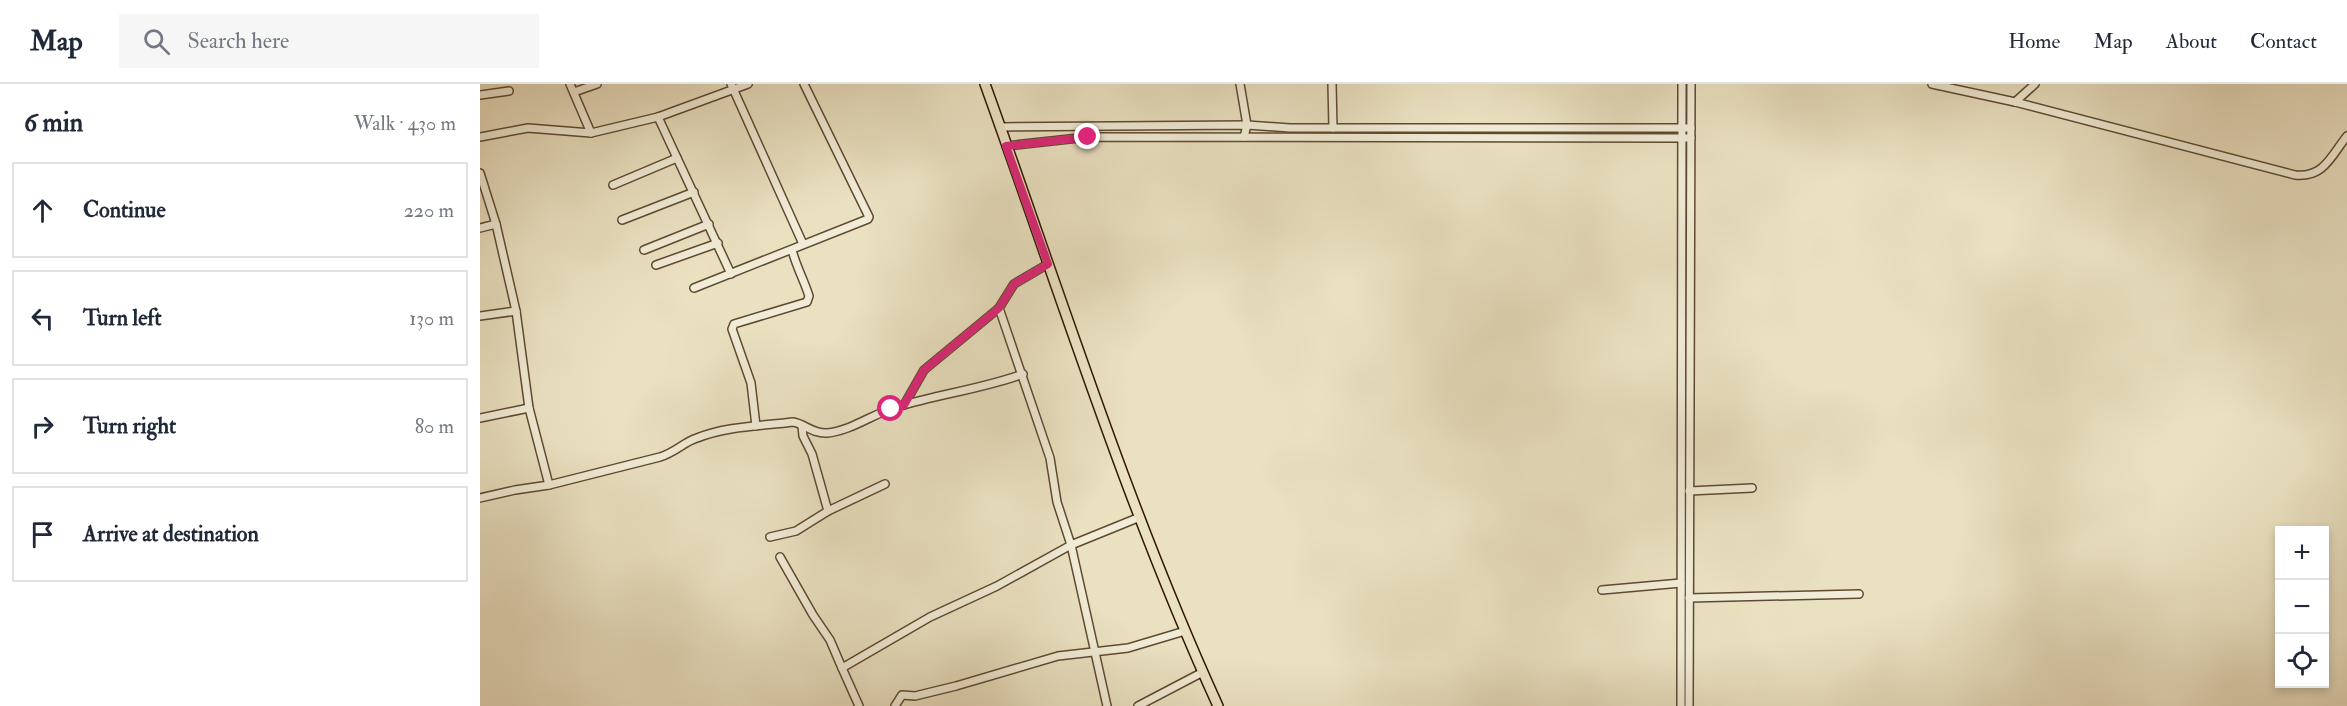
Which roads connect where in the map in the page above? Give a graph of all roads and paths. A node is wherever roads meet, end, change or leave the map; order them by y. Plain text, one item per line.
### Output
1 (570, 84) edge
2 (597, 84) edge
3 (748, 84) edge
4 (804, 84) edge
5 (985, 84) edge
6 (1240, 84) edge
7 (1332, 84) edge
8 (1682, 84) edge
9 (1691, 84) edge
10 (1932, 84) edge
11 (2035, 84) edge
12 (732, 87) edge
13 (509, 91) dead end
14 (574, 92) junction
15 (480, 94) edge
16 (2015, 102) junction
17 (658, 117) junction
18 (1247, 125) junction
19 (1000, 127) junction
20 (1333, 128) junction
21 (1682, 128) junction
22 (1691, 128) junction
23 (591, 133) junction
24 (2347, 136) edge
25 (480, 137) edge
26 (1244, 137) junction
27 (1682, 138) junction
28 (1691, 138) junction
29 (1006, 146) junction
30 (677, 158) junction
31 (480, 173) edge
32 (613, 185) dead end
33 (694, 192) junction
34 (621, 220) dead end
35 (496, 224) junction
36 (709, 224) junction
37 (480, 228) edge
38 (718, 243) junction
39 (803, 244) junction
40 (644, 250) dead end
41 (792, 250) junction
42 (1048, 264) junction
43 (656, 265) dead end
44 (731, 274) junction
45 (694, 288) dead end
46 (999, 308) junction
47 (516, 311) junction
48 (480, 316) edge
49 (1023, 374) junction
50 (904, 405) junction
51 (529, 408) junction
52 (480, 418) edge
53 (756, 426) junction
54 (802, 426) junction
55 (885, 484) dead end
56 (549, 485) junction
57 (1752, 488) dead end
58 (1689, 490) junction
59 (480, 498) edge
60 (828, 511) junction
61 (1140, 517) junction
62 (770, 537) dead end
63 (1071, 545) junction
64 (780, 557) dead end
65 (1681, 583) junction
66 (1602, 590) dead end
67 (1859, 594) dead end
68 (1689, 598) junction
69 (1185, 631) junction
70 (1094, 653) junction
71 (842, 668) junction
72 (1203, 672) junction
73 (859, 706) edge
74 (895, 706) edge
75 (1107, 706) edge
76 (1138, 706) edge
77 (1218, 706) edge
78 (1682, 706) edge
79 (1689, 706) edge

1 - 14 street
2 - 14 street
3 - 12 street
4 - 39 street
5 - 19 main road
6 - 18 street
7 - 20 street
8 - 21 street
9 - 22 street
10 - 16 street
11 - 16 street
12 - 17 street
12 - 39 street
13 - 15 street
14 - 23 street
16 - 24 street
17 - 23 street
17 - 30 street
18 - 19 street
18 - 20 street
18 - 26 street
19 - 29 main road
20 - 21 street
21 - 22 street
21 - 27 street
22 - 28 street
23 - 25 street
26 - 27 street
26 - 29 street
27 - 28 street
27 - 65 street
28 - 58 street
29 - 42 main road
30 - 32 street
30 - 33 street
31 - 35 street
33 - 34 street
33 - 36 street
35 - 37 street
35 - 47 street
36 - 38 street
36 - 40 street
38 - 43 street
38 - 44 street
39 - 41 street
41 - 44 street
41 - 53 street
42 - 46 street
42 - 61 main road
44 - 45 street
46 - 49 street
46 - 50 street
47 - 48 street
47 - 51 street
49 - 50 street
49 - 63 street
50 - 54 street
51 - 52 street
51 - 56 street
53 - 54 street
53 - 56 street
54 - 60 street
55 - 60 street
56 - 59 street
57 - 58 street
58 - 68 street
60 - 62 street
61 - 63 street
61 - 69 main road
63 - 70 street
63 - 71 street
64 - 71 street
65 - 66 street
65 - 78 street
67 - 68 street
68 - 79 street
69 - 70 street
69 - 72 main road
70 - 74 street
70 - 75 street
71 - 73 street
72 - 76 street
72 - 77 main road

